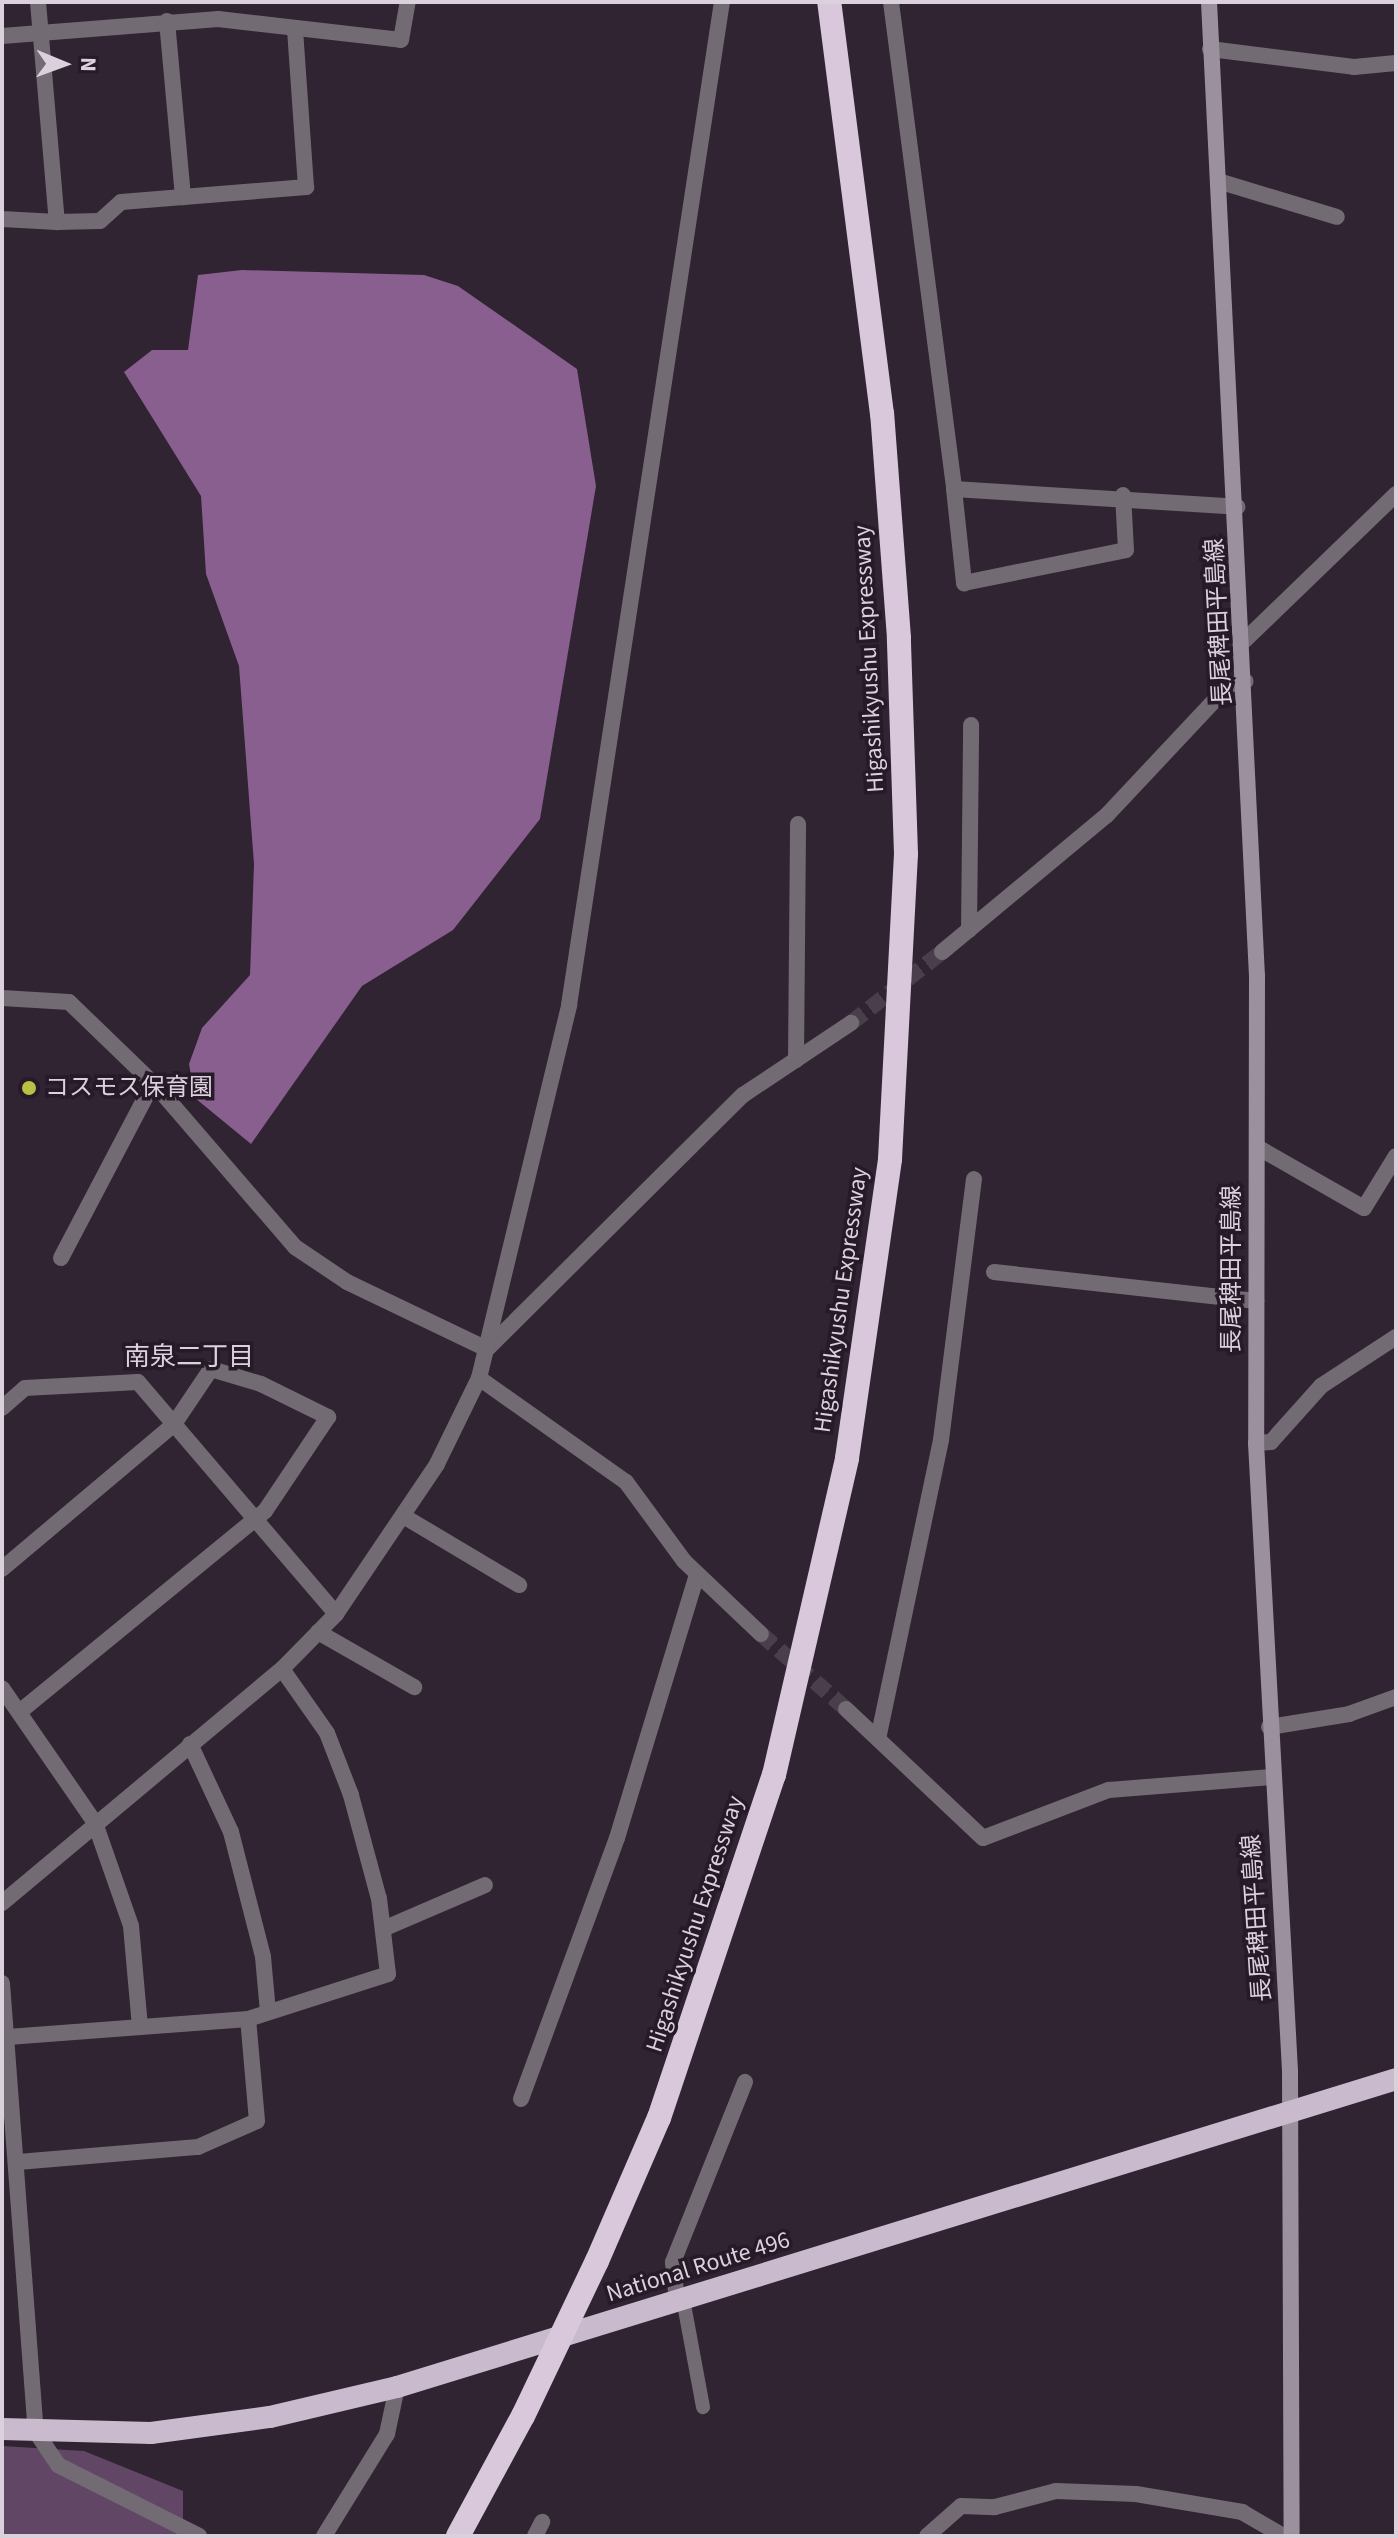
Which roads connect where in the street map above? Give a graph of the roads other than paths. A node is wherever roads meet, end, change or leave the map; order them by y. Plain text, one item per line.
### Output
1 (38, 2) edge
2 (408, 2) edge
3 (722, 2) edge
4 (829, 2) edge
5 (891, 2) edge
6 (1209, 2) edge
7 (167, 21) junction
8 (295, 30) junction
9 (40, 32) junction
10 (2, 36) edge
11 (1210, 49) junction
12 (1396, 63) edge
13 (1218, 181) junction
14 (183, 197) junction
15 (1337, 217) dead end
16 (2, 219) edge
17 (57, 222) junction
18 (954, 489) junction
19 (1396, 494) edge
20 (1123, 495) junction
21 (1237, 507) junction
22 (1245, 640) junction
23 (1246, 681) junction
24 (971, 725) dead end
25 (798, 824) dead end
26 (969, 930) junction
27 (942, 952) tunnel mouth
28 (2, 998) edge
29 (851, 1023) tunnel mouth
30 (796, 1060) junction
31 (153, 1083) junction
32 (1257, 1147) junction
33 (1396, 1156) edge
34 (974, 1179) dead end
35 (61, 1258) dead end
36 (994, 1272) dead end
37 (1256, 1301) junction
38 (1396, 1337) edge
39 (487, 1349) junction
40 (479, 1378) junction
41 (2, 1408) edge
42 (174, 1424) junction
43 (1256, 1443) junction
44 (253, 1515) junction
45 (405, 1517) junction
46 (2, 1569) edge
47 (697, 1574) junction
48 (519, 1585) dead end
49 (336, 1614) junction
50 (318, 1632) junction
51 (761, 1634) tunnel mouth
52 (282, 1669) junction
53 (414, 1687) dead end
54 (2, 1688) edge
55 (1396, 1697) edge
56 (846, 1709) tunnel mouth
57 (21, 1711) junction
58 (1269, 1727) junction
59 (878, 1739) junction
60 (190, 1744) junction
61 (1271, 1777) junction
62 (95, 1823) junction
63 (485, 1885) dead end
64 (2, 1903) edge
65 (383, 1929) junction
66 (2, 1983) edge
67 (268, 2012) junction
68 (248, 2019) junction
69 (140, 2026) junction
70 (8, 2037) junction
71 (1396, 2079) edge
72 (745, 2082) dead end
73 (521, 2099) dead end
74 (1291, 2114) junction
75 (18, 2162) junction
76 (680, 2300) junction
77 (397, 2387) junction
78 (703, 2407) dead end
79 (2, 2429) edge
80 (36, 2432) junction
81 (199, 2536) edge
82 (324, 2536) edge
83 (458, 2536) edge
84 (927, 2536) edge
85 (1283, 2536) edge
86 (1292, 2536) edge

1 - 9 street
2 - 8 street
3 - 39 street
4 - 83 highway, Higashikyushu Expressway, bridge
5 - 18 street
6 - 11 main road, 長尾稗田平島線
7 - 8 street
7 - 9 street
7 - 14 street
8 - 14 street
9 - 10 street
9 - 17 street
11 - 12 street
11 - 13 main road, 長尾稗田平島線
13 - 15 street
13 - 21 main road, 長尾稗田平島線
14 - 17 street
16 - 17 street
18 - 20 street
18 - 20 street
19 - 22 street
20 - 21 street
21 - 22 main road, 長尾稗田平島線
22 - 23 main road, 長尾稗田平島線
23 - 26 street
23 - 32 main road, 長尾稗田平島線
24 - 26 street
25 - 30 street
26 - 27 street
28 - 31 street
29 - 30 street
30 - 39 street
31 - 35 street
31 - 39 street
32 - 33 street
32 - 37 main road, 長尾稗田平島線
34 - 59 street
36 - 37 street
37 - 43 main road, 長尾稗田平島線
38 - 43 street
39 - 40 street
40 - 45 street
40 - 47 street
41 - 42 street
42 - 44 street
42 - 44 street
42 - 46 street
43 - 58 main road, 長尾稗田平島線
44 - 49 street
44 - 57 street
45 - 48 street
45 - 49 street
47 - 51 street
47 - 73 street
49 - 50 street
50 - 52 street
50 - 53 street
52 - 60 street
52 - 65 street
54 - 57 street
55 - 58 street
56 - 59 street
57 - 62 street
58 - 61 main road, 長尾稗田平島線
59 - 61 street
60 - 62 street
60 - 67 street
61 - 74 main road, 長尾稗田平島線
62 - 64 street
62 - 69 street
63 - 65 street
65 - 67 street
66 - 70 street
67 - 68 street
68 - 69 street
68 - 75 street
69 - 70 street
70 - 75 street
71 - 74 highway, National Route 496
72 - 76 street
74 - 76 highway, National Route 496
74 - 86 main road, 長尾稗田平島線
75 - 80 street
76 - 77 highway, National Route 496
76 - 78 lane
77 - 80 highway, National Route 496
77 - 82 street
79 - 80 highway, National Route 496
80 - 81 street
84 - 85 street

